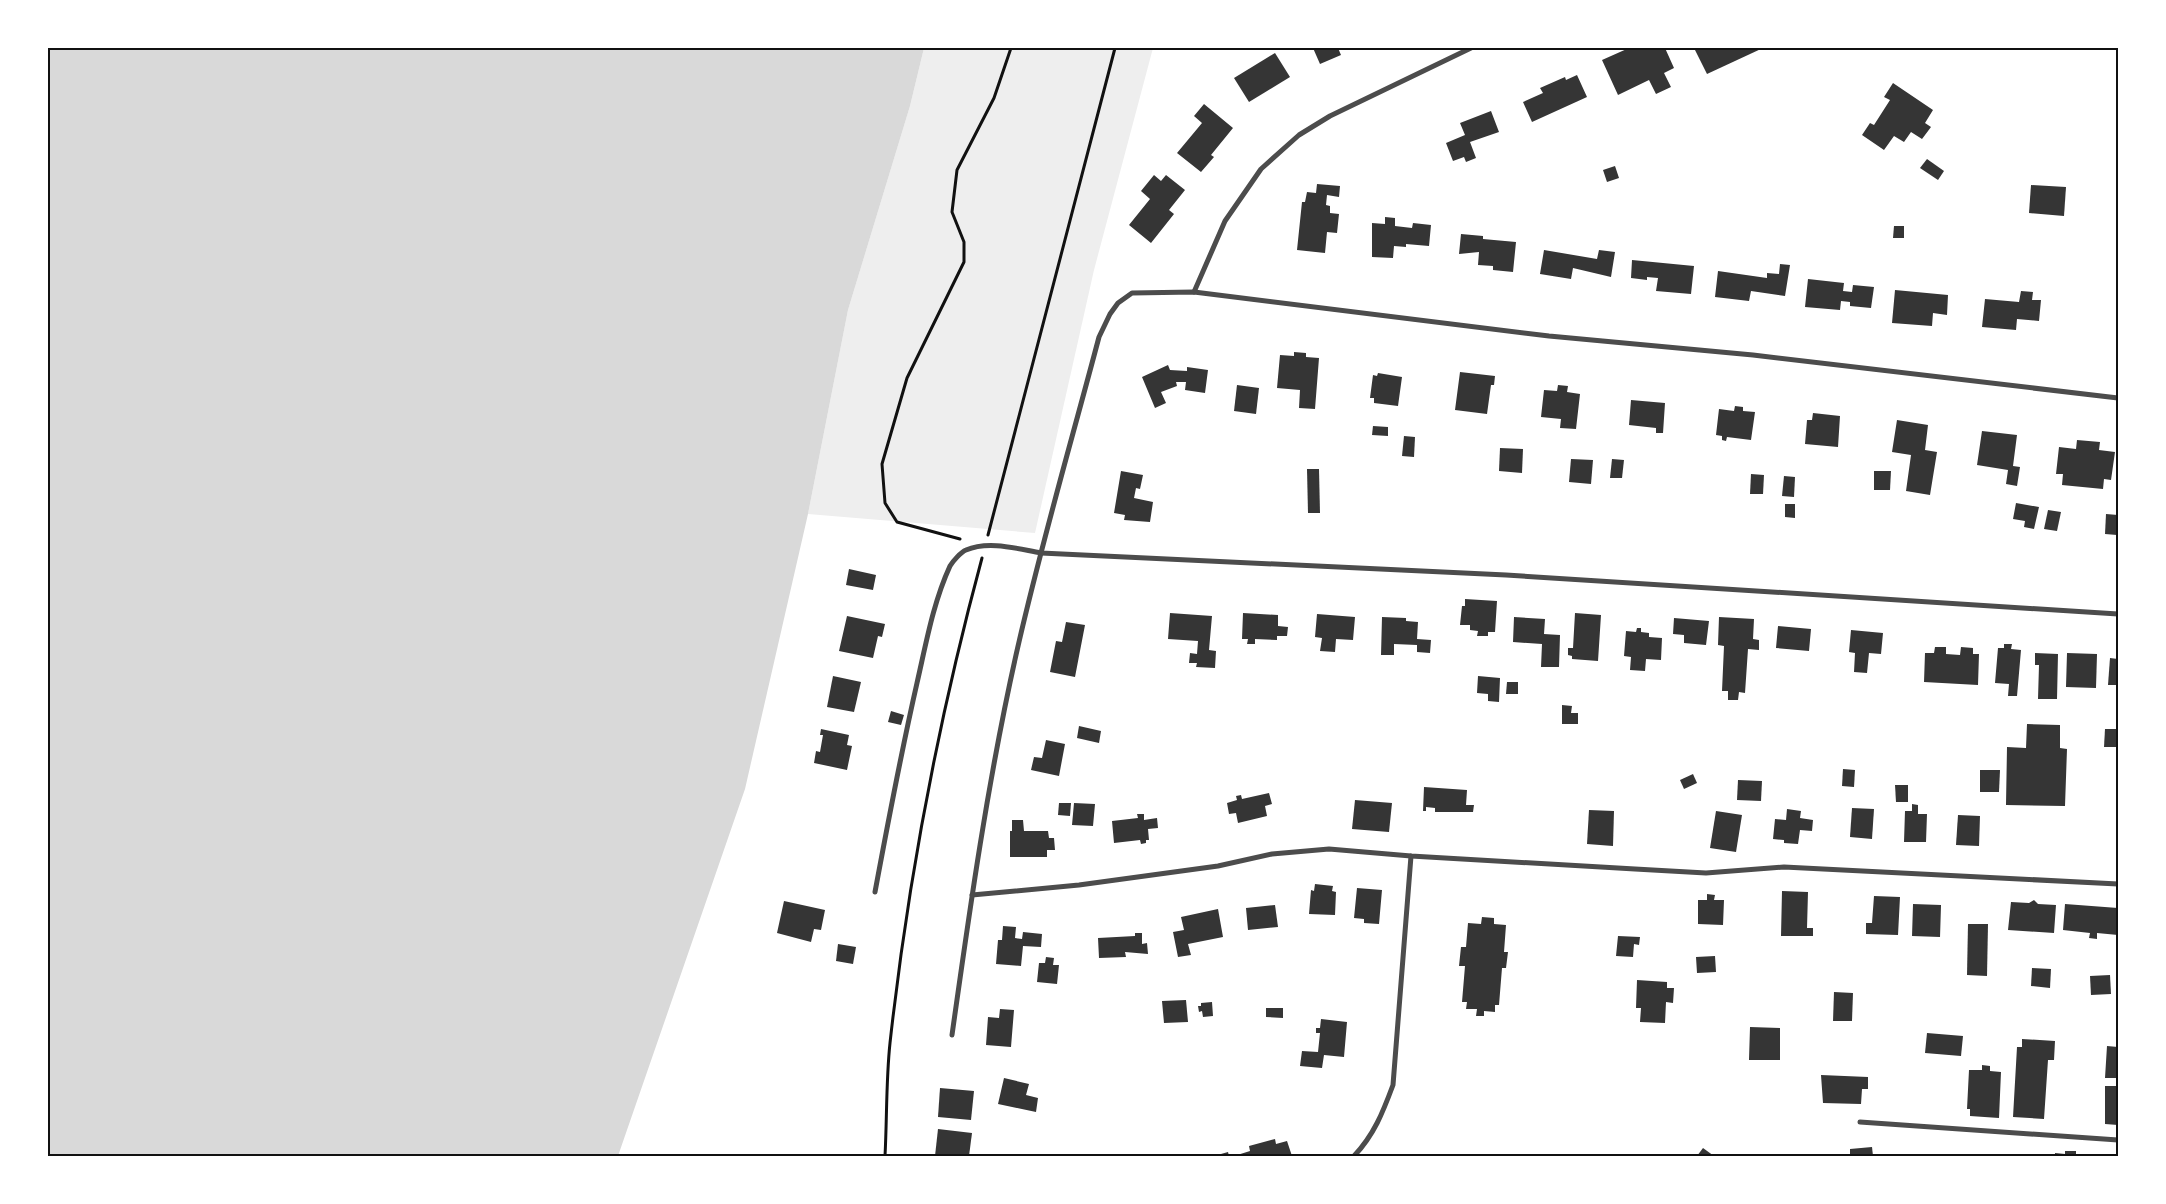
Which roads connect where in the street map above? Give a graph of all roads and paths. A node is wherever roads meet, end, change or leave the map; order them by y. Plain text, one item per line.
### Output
1 (1011, 48) edge
2 (1115, 48) edge
3 (1471, 48) edge
4 (1194, 292) junction
5 (2118, 398) edge
6 (985, 546) junction
7 (1041, 553) junction
8 (2118, 614) edge
9 (1411, 856) junction
10 (2118, 884) edge
11 (876, 892) dead end
12 (972, 895) junction
13 (952, 1034) dead end
14 (1860, 1122) dead end
15 (2118, 1140) edge
16 (885, 1156) edge
17 (1354, 1156) edge

1 - 6 path
2 - 6 path
3 - 4 street
4 - 5 street
4 - 7 street
6 - 7 street
6 - 11 street
6 - 16 path
7 - 8 street
7 - 12 street
9 - 10 street
9 - 12 street
9 - 17 street
12 - 13 street
14 - 15 street

